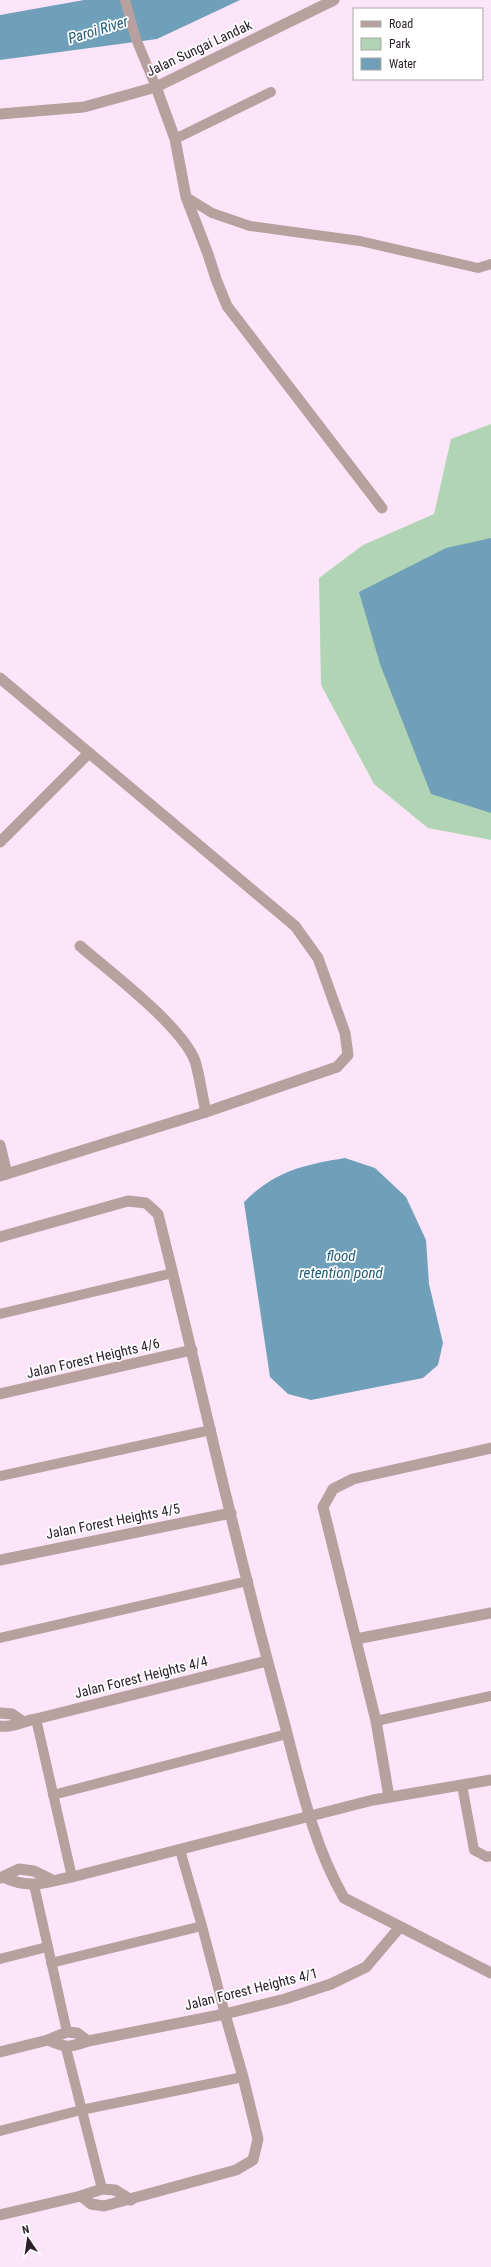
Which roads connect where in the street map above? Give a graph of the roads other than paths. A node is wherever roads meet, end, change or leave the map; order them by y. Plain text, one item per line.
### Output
1 (125, 0) edge
2 (334, 0) edge
3 (156, 87) junction
4 (271, 92) dead end
5 (0, 114) edge
6 (175, 139) junction
7 (186, 197) junction
8 (491, 264) edge
9 (382, 508) dead end
10 (0, 678) edge
11 (90, 753) junction
12 (0, 842) edge
13 (80, 946) dead end
14 (206, 1112) junction
15 (0, 1145) edge
16 (3, 1175) edge
17 (0, 1237) edge
18 (173, 1273) junction
19 (0, 1314) edge
20 (192, 1350) junction
21 (0, 1394) edge
22 (211, 1430) junction
23 (491, 1448) edge
24 (0, 1476) edge
25 (231, 1513) junction
26 (0, 1560) edge
27 (248, 1581) junction
28 (491, 1613) edge
29 (0, 1638) edge
30 (356, 1639) junction
31 (267, 1661) junction
32 (491, 1696) edge
33 (1, 1710) edge
34 (36, 1719) junction
35 (376, 1720) junction
36 (22, 1721) junction
37 (0, 1726) edge
38 (287, 1734) junction
39 (491, 1780) edge
40 (462, 1786) junction
41 (53, 1795) junction
42 (389, 1797) junction
43 (310, 1816) junction
44 (180, 1850) junction
45 (491, 1856) edge
46 (1, 1877) edge
47 (72, 1877) junction
48 (52, 1880) junction
49 (34, 1885) junction
50 (202, 1926) junction
51 (400, 1927) junction
52 (47, 1948) junction
53 (0, 1959) edge
54 (51, 1962) junction
55 (491, 1973) edge
56 (225, 2014) junction
57 (67, 2032) junction
58 (48, 2040) junction
59 (88, 2041) junction
60 (66, 2048) junction
61 (0, 2052) edge
62 (243, 2077) junction
63 (81, 2110) junction
64 (0, 2131) edge
65 (102, 2188) junction
66 (81, 2196) junction
67 (131, 2200) junction
68 (0, 2216) edge

1 - 3 lane
2 - 3 street, Jalan Sungai Landak
3 - 5 street, Jalan Sungai Landak
3 - 6 street
4 - 6 lane
6 - 7 street
7 - 8 lane
7 - 9 street
10 - 11 street
11 - 12 street
11 - 14 street
13 - 14 street
14 - 16 street
15 - 16 street
17 - 18 street
18 - 19 lane
18 - 20 street
20 - 21 street, Jalan Forest Heights 4/6
20 - 22 street
22 - 24 lane
22 - 25 street
23 - 30 street
25 - 26 street, Jalan Forest Heights 4/5
25 - 27 street
27 - 29 lane
27 - 31 street
28 - 30 street
30 - 35 street
31 - 34 street, Jalan Forest Heights 4/4
31 - 38 street
32 - 35 lane
33 - 36 street
34 - 36 street, Jalan Forest Heights 4/4
34 - 41 lane
35 - 42 street
36 - 37 street, Jalan Forest Heights 4/4
38 - 41 lane
38 - 43 street
39 - 40 street
40 - 42 street
40 - 45 lane
41 - 47 lane
42 - 43 street
43 - 44 street
43 - 51 street
44 - 47 street
44 - 50 lane
46 - 48 street
46 - 49 street
47 - 48 street
48 - 49 street
49 - 52 lane
50 - 54 lane
50 - 56 lane
51 - 55 street
51 - 56 street, Jalan Forest Heights 4/1
52 - 53 lane
52 - 54 lane
54 - 57 lane
56 - 59 street, Jalan Forest Heights 4/1
56 - 62 street
57 - 58 street
57 - 59 street
58 - 60 street
58 - 61 street
59 - 60 street, Jalan Forest Heights 4/1
60 - 63 lane
62 - 63 lane
62 - 67 street
63 - 64 lane
63 - 65 lane
65 - 66 street
65 - 67 street
66 - 67 street
66 - 68 street

